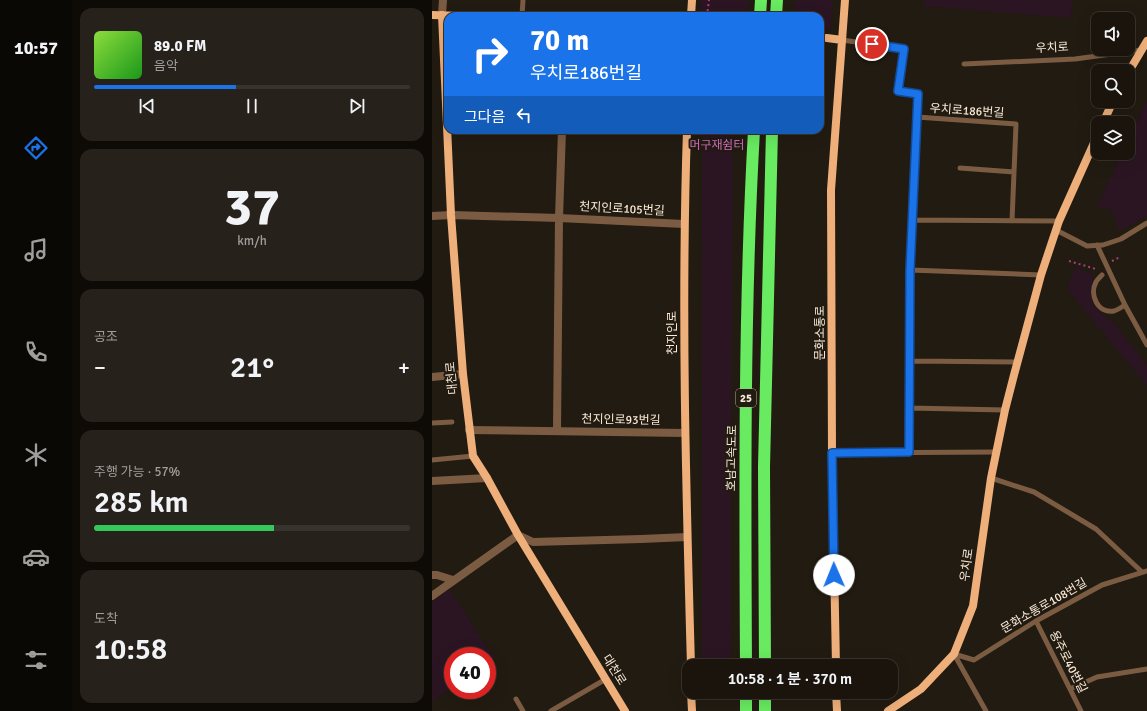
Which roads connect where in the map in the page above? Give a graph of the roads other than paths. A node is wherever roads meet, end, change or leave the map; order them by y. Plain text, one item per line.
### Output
1 (443, 0) edge
2 (523, 0) edge
3 (692, 0) edge
4 (761, 0) edge
5 (777, 0) edge
6 (845, 0) edge
7 (522, 12) edge
8 (691, 12) edge
9 (760, 12) edge
10 (776, 12) edge
11 (432, 15) edge
12 (442, 15) junction
13 (827, 38) tunnel mouth
14 (842, 40) junction
15 (1147, 41) edge
16 (1141, 50) junction
17 (444, 59) edge
18 (964, 64) dead end
19 (1133, 64) edge
20 (917, 117) junction
21 (447, 134) edge
22 (562, 134) edge
23 (687, 134) edge
24 (754, 134) edge
25 (772, 134) edge
26 (1091, 150) edge
27 (960, 168) dead end
28 (1014, 172) junction
29 (451, 215) junction
30 (432, 216) edge
31 (559, 218) junction
32 (912, 220) junction
33 (1012, 221) junction
34 (1059, 221) junction
35 (1147, 223) edge
36 (684, 224) junction
37 (1056, 230) junction
38 (1097, 246) junction
39 (910, 270) junction
40 (1041, 275) junction
41 (1102, 275) dead end
42 (1125, 305) junction
43 (1147, 345) edge
44 (909, 361) junction
45 (1017, 362) junction
46 (463, 374) junction
47 (432, 377) edge
48 (908, 408) junction
49 (1005, 410) junction
50 (452, 422) dead end
51 (432, 423) edge
52 (469, 430) junction
53 (556, 431) junction
54 (685, 433) junction
55 (909, 452) junction
56 (996, 452) junction
57 (832, 453) junction
58 (473, 456) junction
59 (432, 460) edge
60 (487, 478) junction
61 (992, 478) junction
62 (432, 480) edge
63 (518, 535) junction
64 (687, 537) junction
65 (1144, 571) edge
66 (432, 575) edge
67 (453, 580) junction
68 (432, 596) edge
69 (1036, 621) junction
70 (954, 654) junction
71 (691, 659) edge
72 (746, 659) edge
73 (765, 659) edge
74 (836, 659) edge
75 (1147, 669) edge
76 (606, 679) junction
77 (1070, 689) junction
78 (516, 699) dead end
79 (692, 699) edge
80 (746, 699) edge
81 (765, 699) edge
82 (836, 699) edge
83 (523, 711) edge
84 (551, 711) edge
85 (625, 711) edge
86 (692, 711) edge
87 (746, 711) edge
88 (765, 711) edge
89 (837, 711) edge
90 (888, 711) edge
91 (986, 711) edge
92 (1081, 711) edge

1 - 12 street, 대천로
2 - 7 lane
3 - 8 street
4 - 9 highway
5 - 10 highway
6 - 14 street, 문화소통로
11 - 12 street
12 - 17 street, 대천로
13 - 14 street
14 - 20 lane, 우치로186번길
14 - 57 street, 문화소통로
15 - 16 street
16 - 18 lane, 우치로
16 - 19 street
20 - 28 lane, 우치로186번길
20 - 32 lane, 우치로186번길
21 - 29 street, 대천로
22 - 31 street
23 - 36 street, 천지인로
24 - 72 highway, 호남고속도로 / 25
25 - 73 highway, 25
26 - 34 street, 우치로
27 - 28 lane
28 - 33 lane
29 - 30 street, 천지인로105번길
29 - 31 street, 천지인로105번길
29 - 46 street, 대천로
31 - 36 street, 천지인로105번길
31 - 53 street
32 - 33 lane
32 - 39 lane, 우치로186번길
33 - 34 lane
34 - 37 street, 우치로
35 - 38 lane
36 - 54 street, 천지인로
37 - 38 lane
37 - 40 street, 우치로
38 - 42 lane
39 - 40 lane
39 - 44 lane, 우치로186번길
40 - 45 street, 우치로
41 - 42 lane
42 - 43 lane
44 - 45 lane
44 - 48 lane, 우치로186번길
45 - 49 street, 우치로
46 - 47 street
46 - 52 street, 대천로
48 - 49 lane
48 - 55 lane, 우치로186번길
49 - 56 street, 우치로
50 - 51 lane
52 - 53 street, 천지인로93번길
52 - 58 street, 대천로
53 - 54 street, 천지인로93번길
54 - 64 street, 천지인로
55 - 56 lane
55 - 57 lane
56 - 61 street, 우치로
57 - 74 street, 문화소통로
58 - 59 lane
58 - 60 street, 대천로
60 - 62 street
60 - 63 street, 대천로
61 - 65 lane
61 - 70 street, 우치로
63 - 64 street
63 - 67 street
63 - 76 street, 대천로
64 - 71 street, 천지인로
65 - 69 lane, 문화소통로108번길
66 - 67 street
67 - 68 street
69 - 70 lane, 문화소통로108번길
69 - 77 lane, 용주로40번길
70 - 90 street, 우치로
70 - 91 lane
75 - 77 lane
76 - 84 lane
76 - 85 street, 대천로
77 - 92 lane, 용주로40번길
78 - 83 lane
79 - 86 street
80 - 87 highway
81 - 88 highway
82 - 89 street

